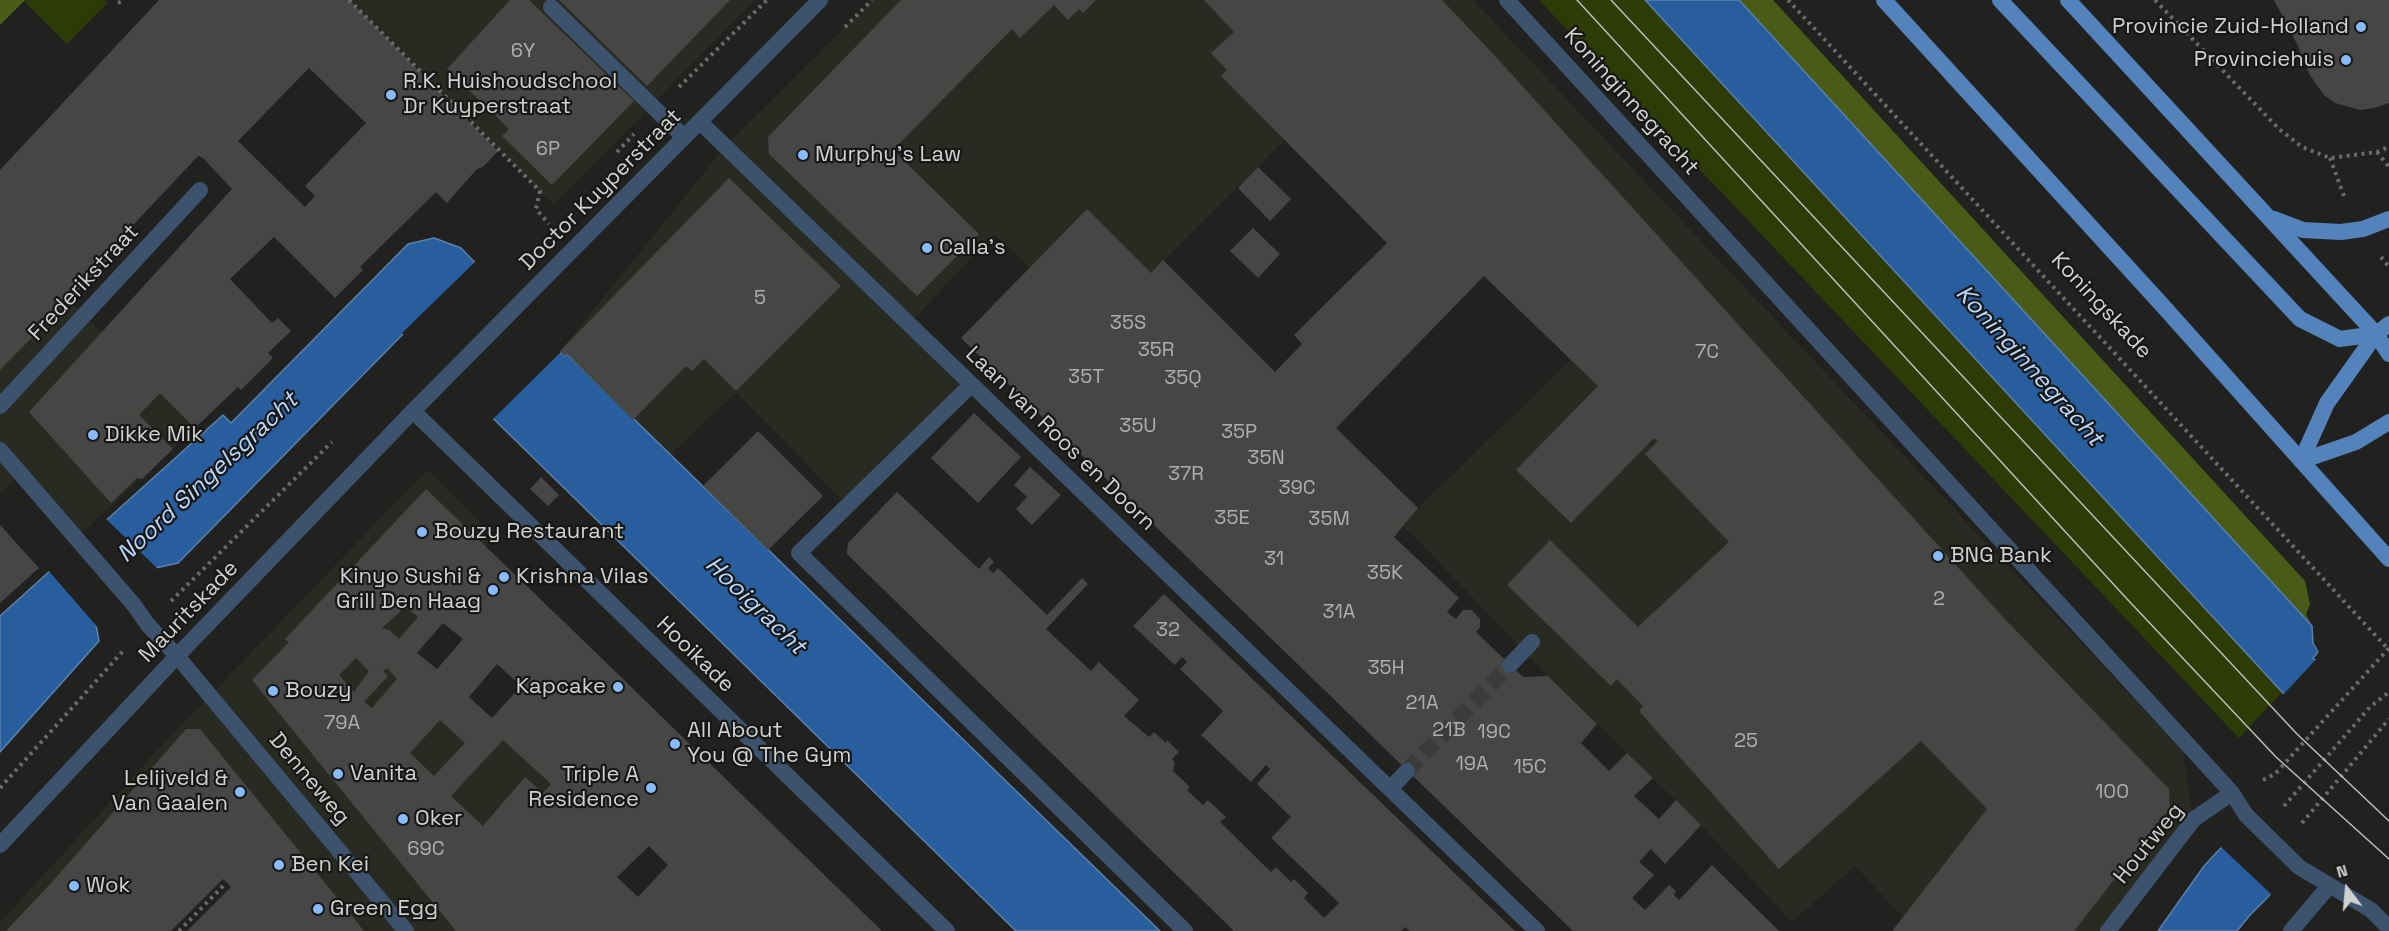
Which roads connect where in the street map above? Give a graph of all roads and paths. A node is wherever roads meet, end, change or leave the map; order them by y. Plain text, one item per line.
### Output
1 (124, 0) edge
2 (349, 0) edge
3 (766, 0) edge
4 (820, 0) edge
5 (1507, 0) edge
6 (1788, 0) edge
7 (1884, 0) edge
8 (2000, 0) edge
9 (2068, 0) edge
10 (2155, 0) edge
11 (118, 3) dead end
12 (551, 7) dead end
13 (671, 95) dead end
14 (700, 122) junction
15 (684, 137) junction
16 (2389, 147) edge
17 (2377, 153) junction
18 (2389, 167) edge
19 (201, 190) dead end
20 (2269, 217) junction
21 (2389, 219) edge
22 (549, 224) dead end
23 (2382, 329) edge
24 (2389, 354) edge
25 (971, 385) junction
26 (0, 406) edge
27 (413, 411) junction
28 (2389, 422) edge
29 (337, 437) dead end
30 (0, 450) edge
31 (2301, 461) junction
32 (2389, 559) edge
33 (148, 625) junction
34 (1532, 642) dead end
35 (2389, 649) edge
36 (177, 656) junction
37 (1510, 665) tunnel mouth
38 (2389, 692) edge
39 (2389, 719) edge
40 (1407, 771) tunnel mouth
41 (0, 788) edge
42 (1390, 789) junction
43 (2232, 793) junction
44 (2262, 830) junction
45 (0, 845) edge
46 (2281, 849) junction
47 (226, 883) dead end
48 (2329, 886) junction
49 (2389, 928) edge
50 (179, 931) edge
51 (406, 931) edge
52 (947, 931) edge
53 (1185, 931) edge
54 (1537, 931) edge
55 (2108, 931) edge
56 (2291, 931) edge

1 - 11 path
2 - 22 path
3 - 13 path, Doctor Kuyperstraat
4 - 14 street, Doctor Kuyperstraat
5 - 43 street, Koninginnegracht
6 - 35 path, Koningskade
7 - 31 main road, Koningskade
8 - 23 main road
9 - 20 main road
10 - 17 path
12 - 15 street
14 - 15 street, Doctor Kuyperstraat
14 - 25 street, Laan van Roos en Doorn
15 - 27 street, Doctor Kuyperstraat
16 - 17 path
17 - 18 path
19 - 26 street, Frederikstraat
20 - 21 main road
20 - 23 main road
23 - 24 main road
23 - 31 main road
25 - 42 street, Laan van Roos en Doorn
25 - 53 street
27 - 36 street, Mauritskade
27 - 52 street, Hooikade
28 - 31 main road
29 - 33 path, Mauritskade
30 - 33 street
31 - 32 main road, Koningskade
33 - 36 street
33 - 41 path, Mauritskade
34 - 37 street
35 - 43 path
36 - 45 street, Mauritskade
36 - 51 street, Denneweg
38 - 44 path
39 - 46 path
40 - 42 street
42 - 54 street, Laan van Roos en Doorn
43 - 44 street, Koninginnegracht
43 - 55 street, Houtweg
44 - 46 street, Koninginnegracht
46 - 48 street, Koninginnegracht
47 - 50 path
48 - 49 street, Koninginnegracht
48 - 56 street

